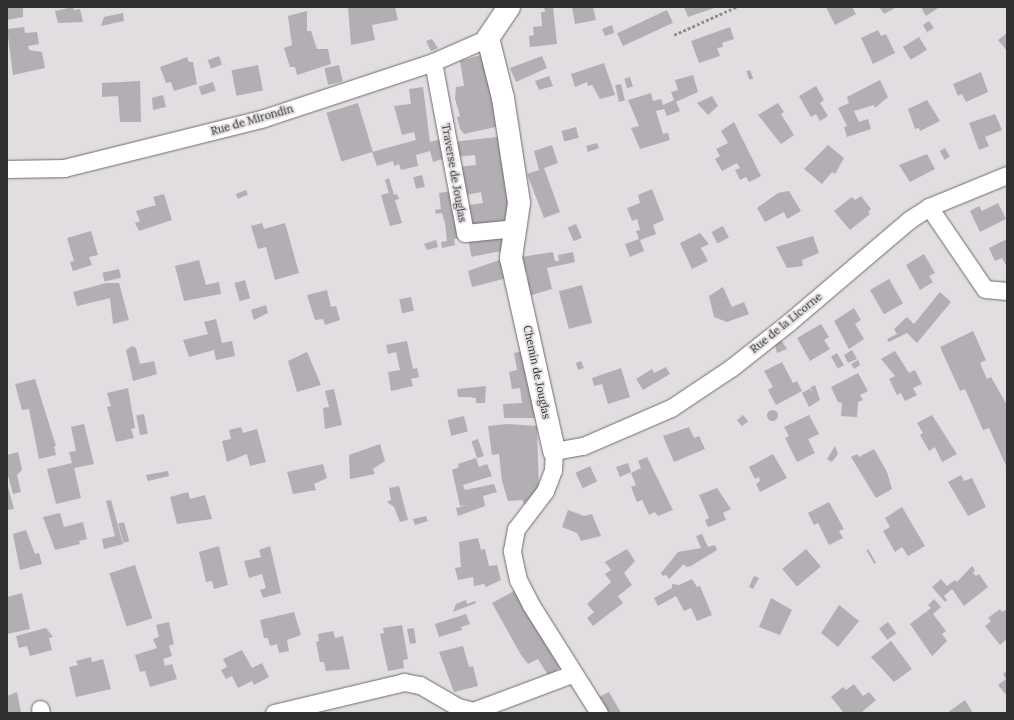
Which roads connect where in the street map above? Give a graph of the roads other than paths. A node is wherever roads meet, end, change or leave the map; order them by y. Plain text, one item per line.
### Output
1 (508, 7) edge
2 (488, 38) junction
3 (433, 62) junction
4 (7, 169) edge
5 (1007, 175) edge
6 (928, 207) junction
7 (516, 228) junction
8 (1007, 291) edge
9 (554, 451) junction
10 (572, 674) junction
11 (274, 713) edge
12 (599, 713) edge

1 - 2 street
2 - 3 street, Rue de Mirondin
2 - 7 street, Chemin de Jouglas
3 - 4 street, Rue de Mirondin
3 - 7 street, Traverse de Jouglas
5 - 6 street, Rue de la Licorne
6 - 8 street
6 - 9 street, Rue de la Licorne
7 - 9 street, Chemin de Jouglas
9 - 10 street, Chemin de Jouglas
10 - 11 street
10 - 12 street, Chemin de Jouglas

